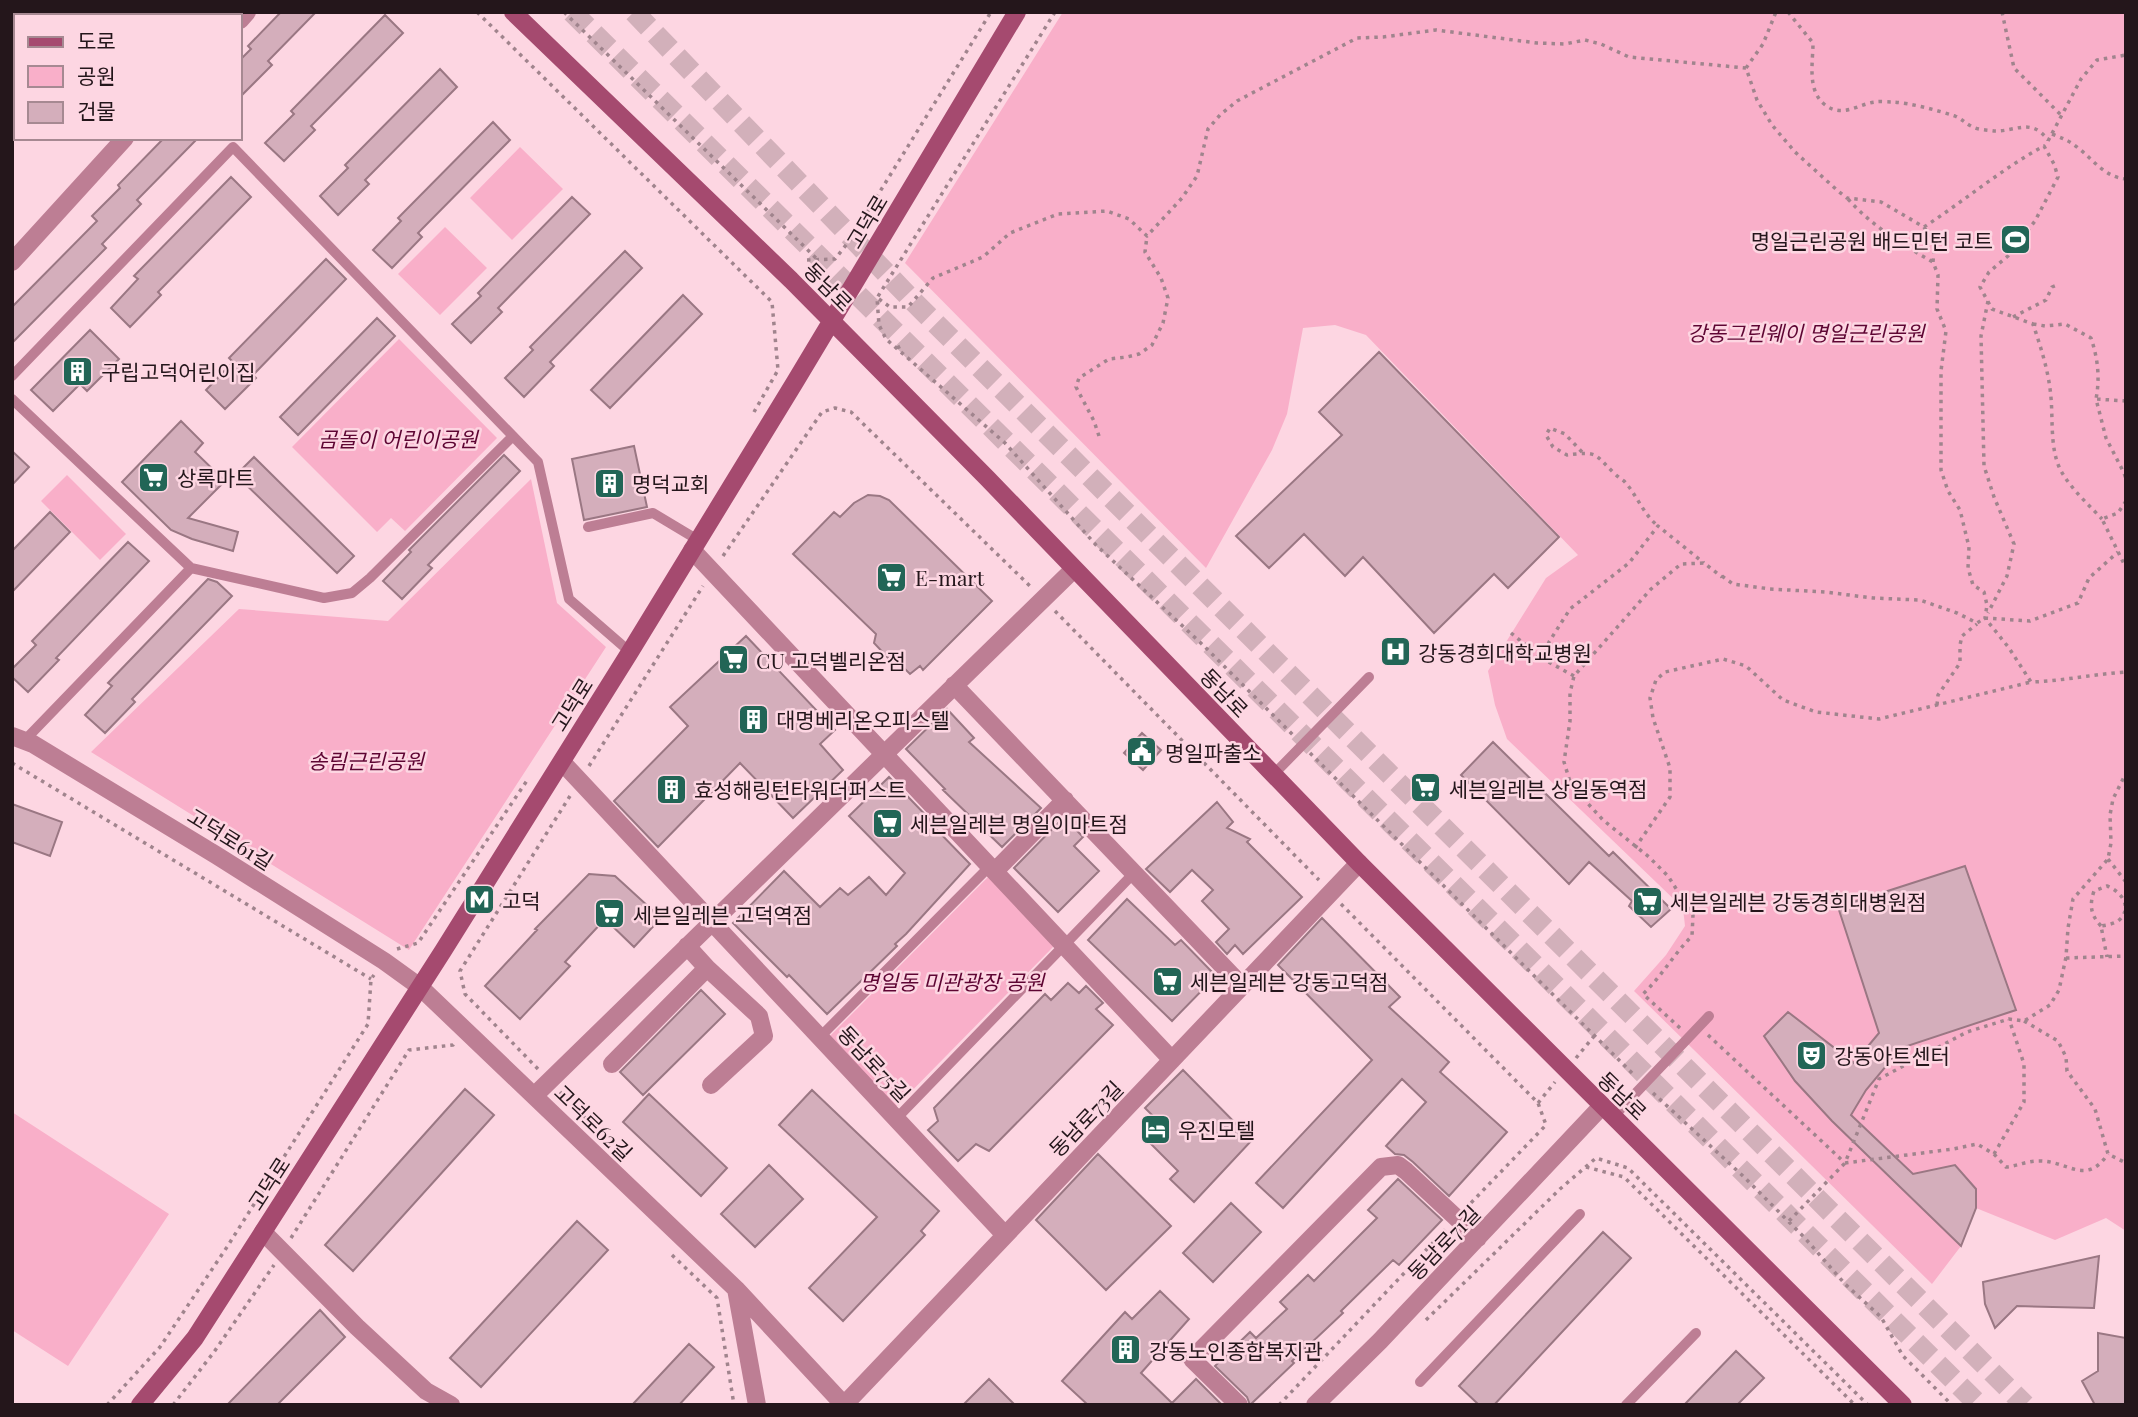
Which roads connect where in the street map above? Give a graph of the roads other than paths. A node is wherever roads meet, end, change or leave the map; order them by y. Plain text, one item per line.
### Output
1 (513, 12) edge
2 (1017, 12) edge
3 (123, 140) edge
4 (12, 262) edge
5 (831, 321) junction
6 (12, 376) edge
7 (12, 399) edge
8 (513, 436) junction
9 (588, 527) dead end
10 (695, 545) junction
11 (191, 568) junction
12 (1074, 569) junction
13 (631, 652) junction
14 (1369, 677) dead end
15 (954, 685) junction
16 (18, 739) edge
17 (884, 753) junction
18 (562, 762) junction
19 (1273, 775) junction
20 (1065, 800) junction
21 (1359, 863) junction
22 (992, 868) junction
23 (1134, 873) junction
24 (711, 922) junction
25 (1064, 945) junction
26 (687, 946) junction
27 (707, 968) junction
28 (1242, 986) junction
29 (420, 987) junction
30 (1709, 1016) dead end
31 (820, 1037) junction
32 (1172, 1060) junction
33 (612, 1064) dead end
34 (711, 1085) dead end
35 (534, 1096) junction
36 (1607, 1112) junction
37 (896, 1119) junction
38 (1580, 1214) dead end
39 (263, 1232) junction
40 (1005, 1235) junction
41 (1478, 1238) junction
42 (736, 1289) junction
43 (1696, 1333) dead end
44 (1420, 1382) dead end
45 (140, 1405) edge
46 (451, 1405) edge
47 (757, 1405) edge
48 (844, 1405) edge
49 (1239, 1405) edge
50 (1315, 1405) edge
51 (1626, 1405) edge
52 (1903, 1405) edge

1 - 5 main road, 동남로
2 - 5 main road, 고덕로
3 - 4 street
5 - 10 main road, 고덕로
5 - 12 main road, 동남로
6 - 8 lane
7 - 11 lane
8 - 11 lane
8 - 13 lane
9 - 10 lane
10 - 13 main road, 고덕로
10 - 17 street
11 - 16 lane
12 - 15 street
12 - 19 main road, 동남로
13 - 18 main road, 고덕로
14 - 19 lane
15 - 17 street
15 - 20 street
16 - 29 street, 고덕로61길
17 - 22 street
17 - 24 street
18 - 24 street, 동남로75길
18 - 29 main road, 고덕로
19 - 21 main road, 동남로
20 - 22 street
20 - 23 street
21 - 28 street, 동남로73길
21 - 36 main road, 동남로
22 - 25 street
22 - 31 lane
23 - 25 lane
23 - 28 street
24 - 26 street
24 - 31 street, 동남로75길
25 - 32 street
25 - 37 lane
26 - 27 street
26 - 35 street
27 - 33 street
27 - 34 street
28 - 32 street, 동남로73길
29 - 35 street, 고덕로62길
29 - 39 main road, 고덕로
30 - 36 lane
31 - 37 street, 동남로75길
32 - 40 street, 동남로73길
35 - 42 street, 고덕로62길
36 - 41 street, 동남로71길
36 - 52 main road, 동남로
37 - 40 street, 동남로75길
38 - 44 lane
39 - 45 main road, 고덕로
39 - 46 street
40 - 48 street, 동남로73길
41 - 49 street
41 - 50 street, 동남로71길
42 - 47 street
42 - 48 street, 고덕로62길
43 - 51 lane

